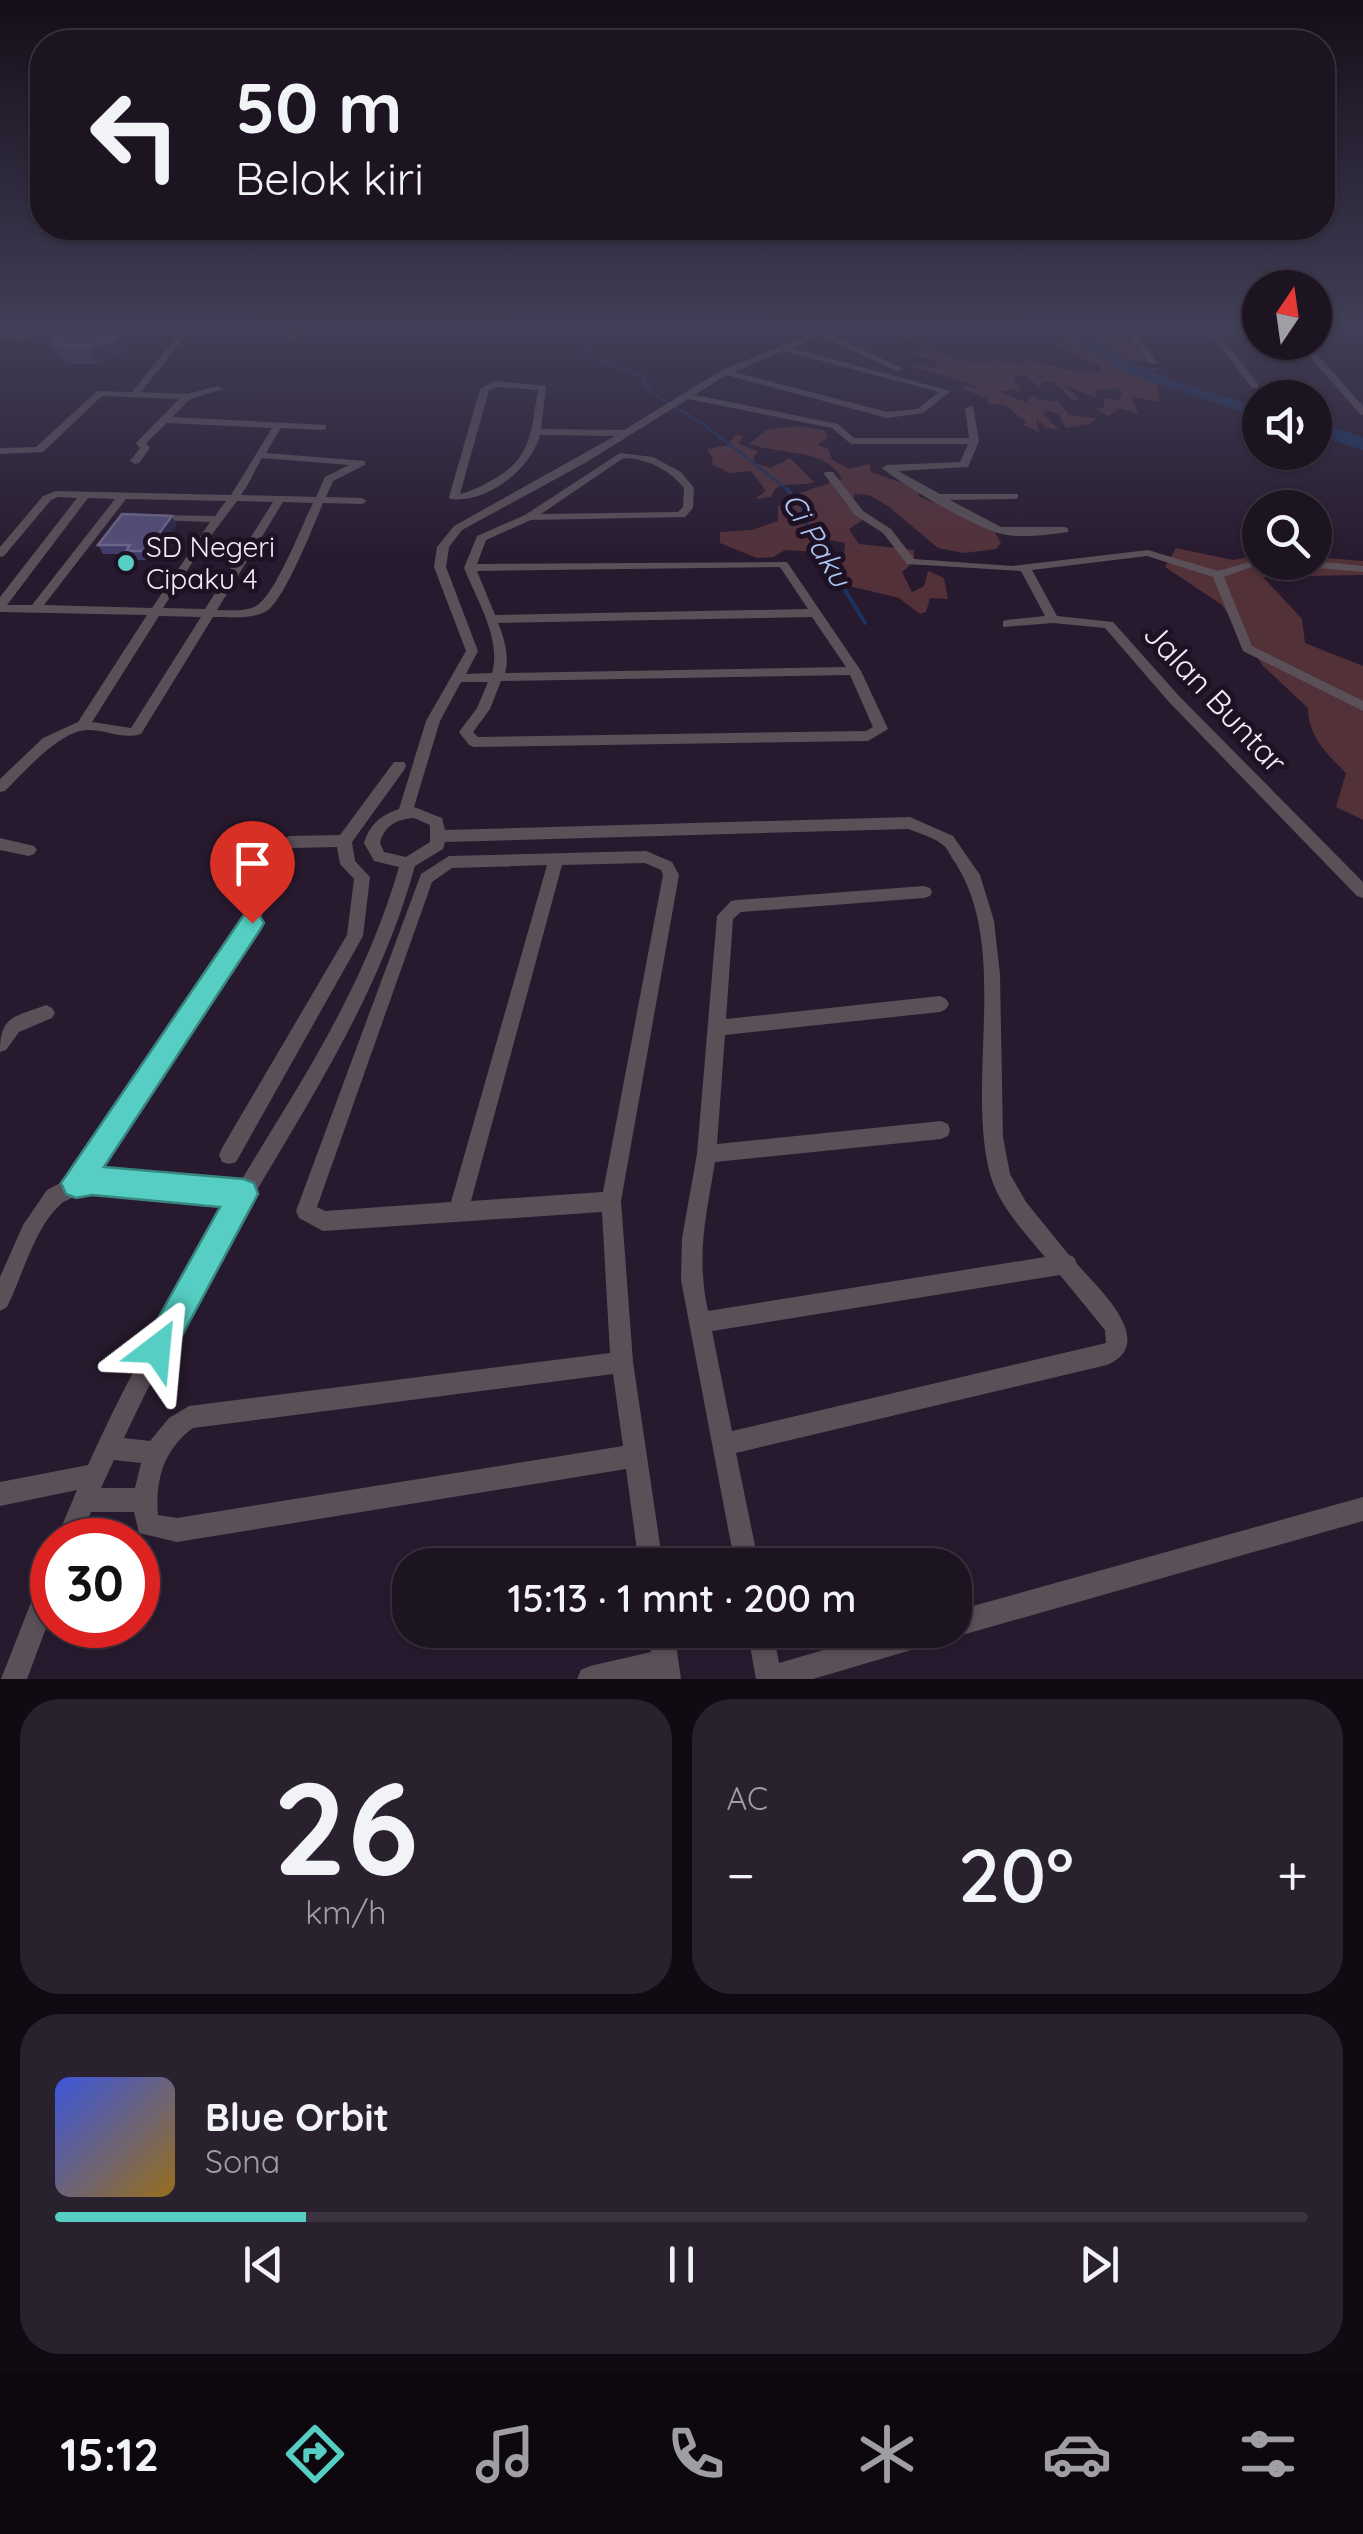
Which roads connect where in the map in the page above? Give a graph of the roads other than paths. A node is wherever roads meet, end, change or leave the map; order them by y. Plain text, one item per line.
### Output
1 (86, 405) edge
2 (181, 405) edge
3 (481, 405) edge
4 (539, 405) edge
5 (672, 405) edge
6 (724, 405) edge
7 (851, 405) edge
8 (927, 405) edge
9 (970, 408) dead end
10 (168, 420) junction
11 (278, 424) junction
12 (322, 427) dead end
13 (535, 432) junction
14 (626, 433) junction
15 (974, 441) junction
16 (0, 451) edge
17 (258, 455) junction
18 (135, 461) dead end
19 (830, 474) dead end
20 (86, 494) junction
21 (124, 494) junction
22 (1014, 496) dead end
23 (942, 497) junction
24 (234, 498) junction
25 (280, 499) junction
26 (322, 500) junction
27 (362, 501) dead end
28 (107, 516) junction
29 (126, 516) edge
30 (529, 516) junction
31 (144, 517) edge
32 (217, 519) junction
33 (1064, 530) dead end
34 (0, 554) edge
35 (1332, 567) edge
36 (470, 568) junction
37 (1026, 568) junction
38 (1242, 568) edge
39 (1363, 570) edge
40 (1218, 575) junction
41 (0, 607) edge
42 (36, 608) junction
43 (156, 610) junction
44 (211, 612) junction
45 (817, 612) junction
46 (492, 619) junction
47 (1053, 619) junction
48 (1007, 624) dead end
49 (855, 671) junction
50 (499, 676) junction
51 (459, 678) junction
52 (1363, 707) edge
53 (83, 725) junction
54 (399, 766) dead end
55 (0, 786) edge
56 (405, 813) junction
57 (441, 836) junction
58 (344, 841) junction
59 (0, 844) edge
60 (29, 850) dead end
61 (556, 858) junction
62 (408, 863) junction
63 (924, 892) dead end
64 (1363, 892) edge
65 (940, 1004) dead end
66 (46, 1014) dead end
67 (716, 1028) junction
68 (0, 1044) edge
69 (941, 1130) dead end
70 (707, 1154) junction
71 (229, 1155) dead end
72 (76, 1183) junction
73 (244, 1194) junction
74 (611, 1201) junction
75 (458, 1212) junction
76 (1066, 1264) junction
77 (0, 1300) edge
78 (698, 1323) junction
79 (622, 1362) junction
80 (724, 1444) junction
81 (106, 1448) junction
82 (156, 1453) junction
83 (635, 1456) junction
84 (94, 1475) junction
85 (0, 1494) edge
86 (84, 1500) junction
87 (145, 1500) junction
88 (1363, 1509) edge
89 (77, 1518) edge
90 (649, 1548) edge
91 (744, 1548) edge
92 (972, 1619) edge
93 (30, 1638) edge
94 (763, 1648) edge
95 (873, 1648) edge
96 (666, 1670) edge
97 (769, 1678) edge
98 (14, 1679) edge
99 (590, 1679) edge

1 - 16 street
2 - 10 street
3 - 13 street
4 - 13 street
5 - 14 street
6 - 15 street
7 - 8 street
9 - 15 street
10 - 11 street
10 - 18 street
11 - 12 street
11 - 17 street
13 - 14 street
14 - 51 street
15 - 23 street
17 - 24 street
17 - 26 street
19 - 37 street
20 - 21 street
20 - 34 street
20 - 41 street
21 - 24 street
21 - 28 street
22 - 23 street
23 - 33 street
24 - 25 street
24 - 32 street
25 - 26 street
25 - 44 street
26 - 27 street
26 - 44 street
28 - 29 street
28 - 42 street
30 - 30 street
30 - 36 street
31 - 32 street
32 - 43 street
35 - 39 street
36 - 45 street
36 - 46 street
37 - 40 street
37 - 47 street
38 - 40 street
40 - 52 street
41 - 42 street
42 - 43 street
43 - 44 street
43 - 53 street
44 - 53 street
45 - 46 street
45 - 49 street
46 - 50 street
47 - 48 street, Jalan Buntar
47 - 64 street, Jalan Buntar
49 - 50 street
49 - 50 street
50 - 51 street
51 - 56 street
53 - 55 street
54 - 58 street
56 - 57 street
56 - 62 street
57 - 62 street
57 - 76 street
58 - 71 street
58 - 72 street
59 - 60 street
61 - 74 street
61 - 75 street
61 - 75 street
62 - 73 street
63 - 67 street
65 - 67 street
66 - 68 street
67 - 70 street
69 - 70 street
70 - 78 street
72 - 73 street
72 - 77 street
73 - 81 street
74 - 75 street
74 - 79 street
76 - 78 street
76 - 80 street
78 - 80 street
79 - 82 street
79 - 83 street
80 - 91 street
81 - 82 street
81 - 84 street
82 - 87 street
83 - 87 street
83 - 90 street
84 - 85 street
84 - 86 street
86 - 87 street
86 - 89 street
88 - 92 street
93 - 98 street
94 - 97 street
95 - 97 street
96 - 99 street

